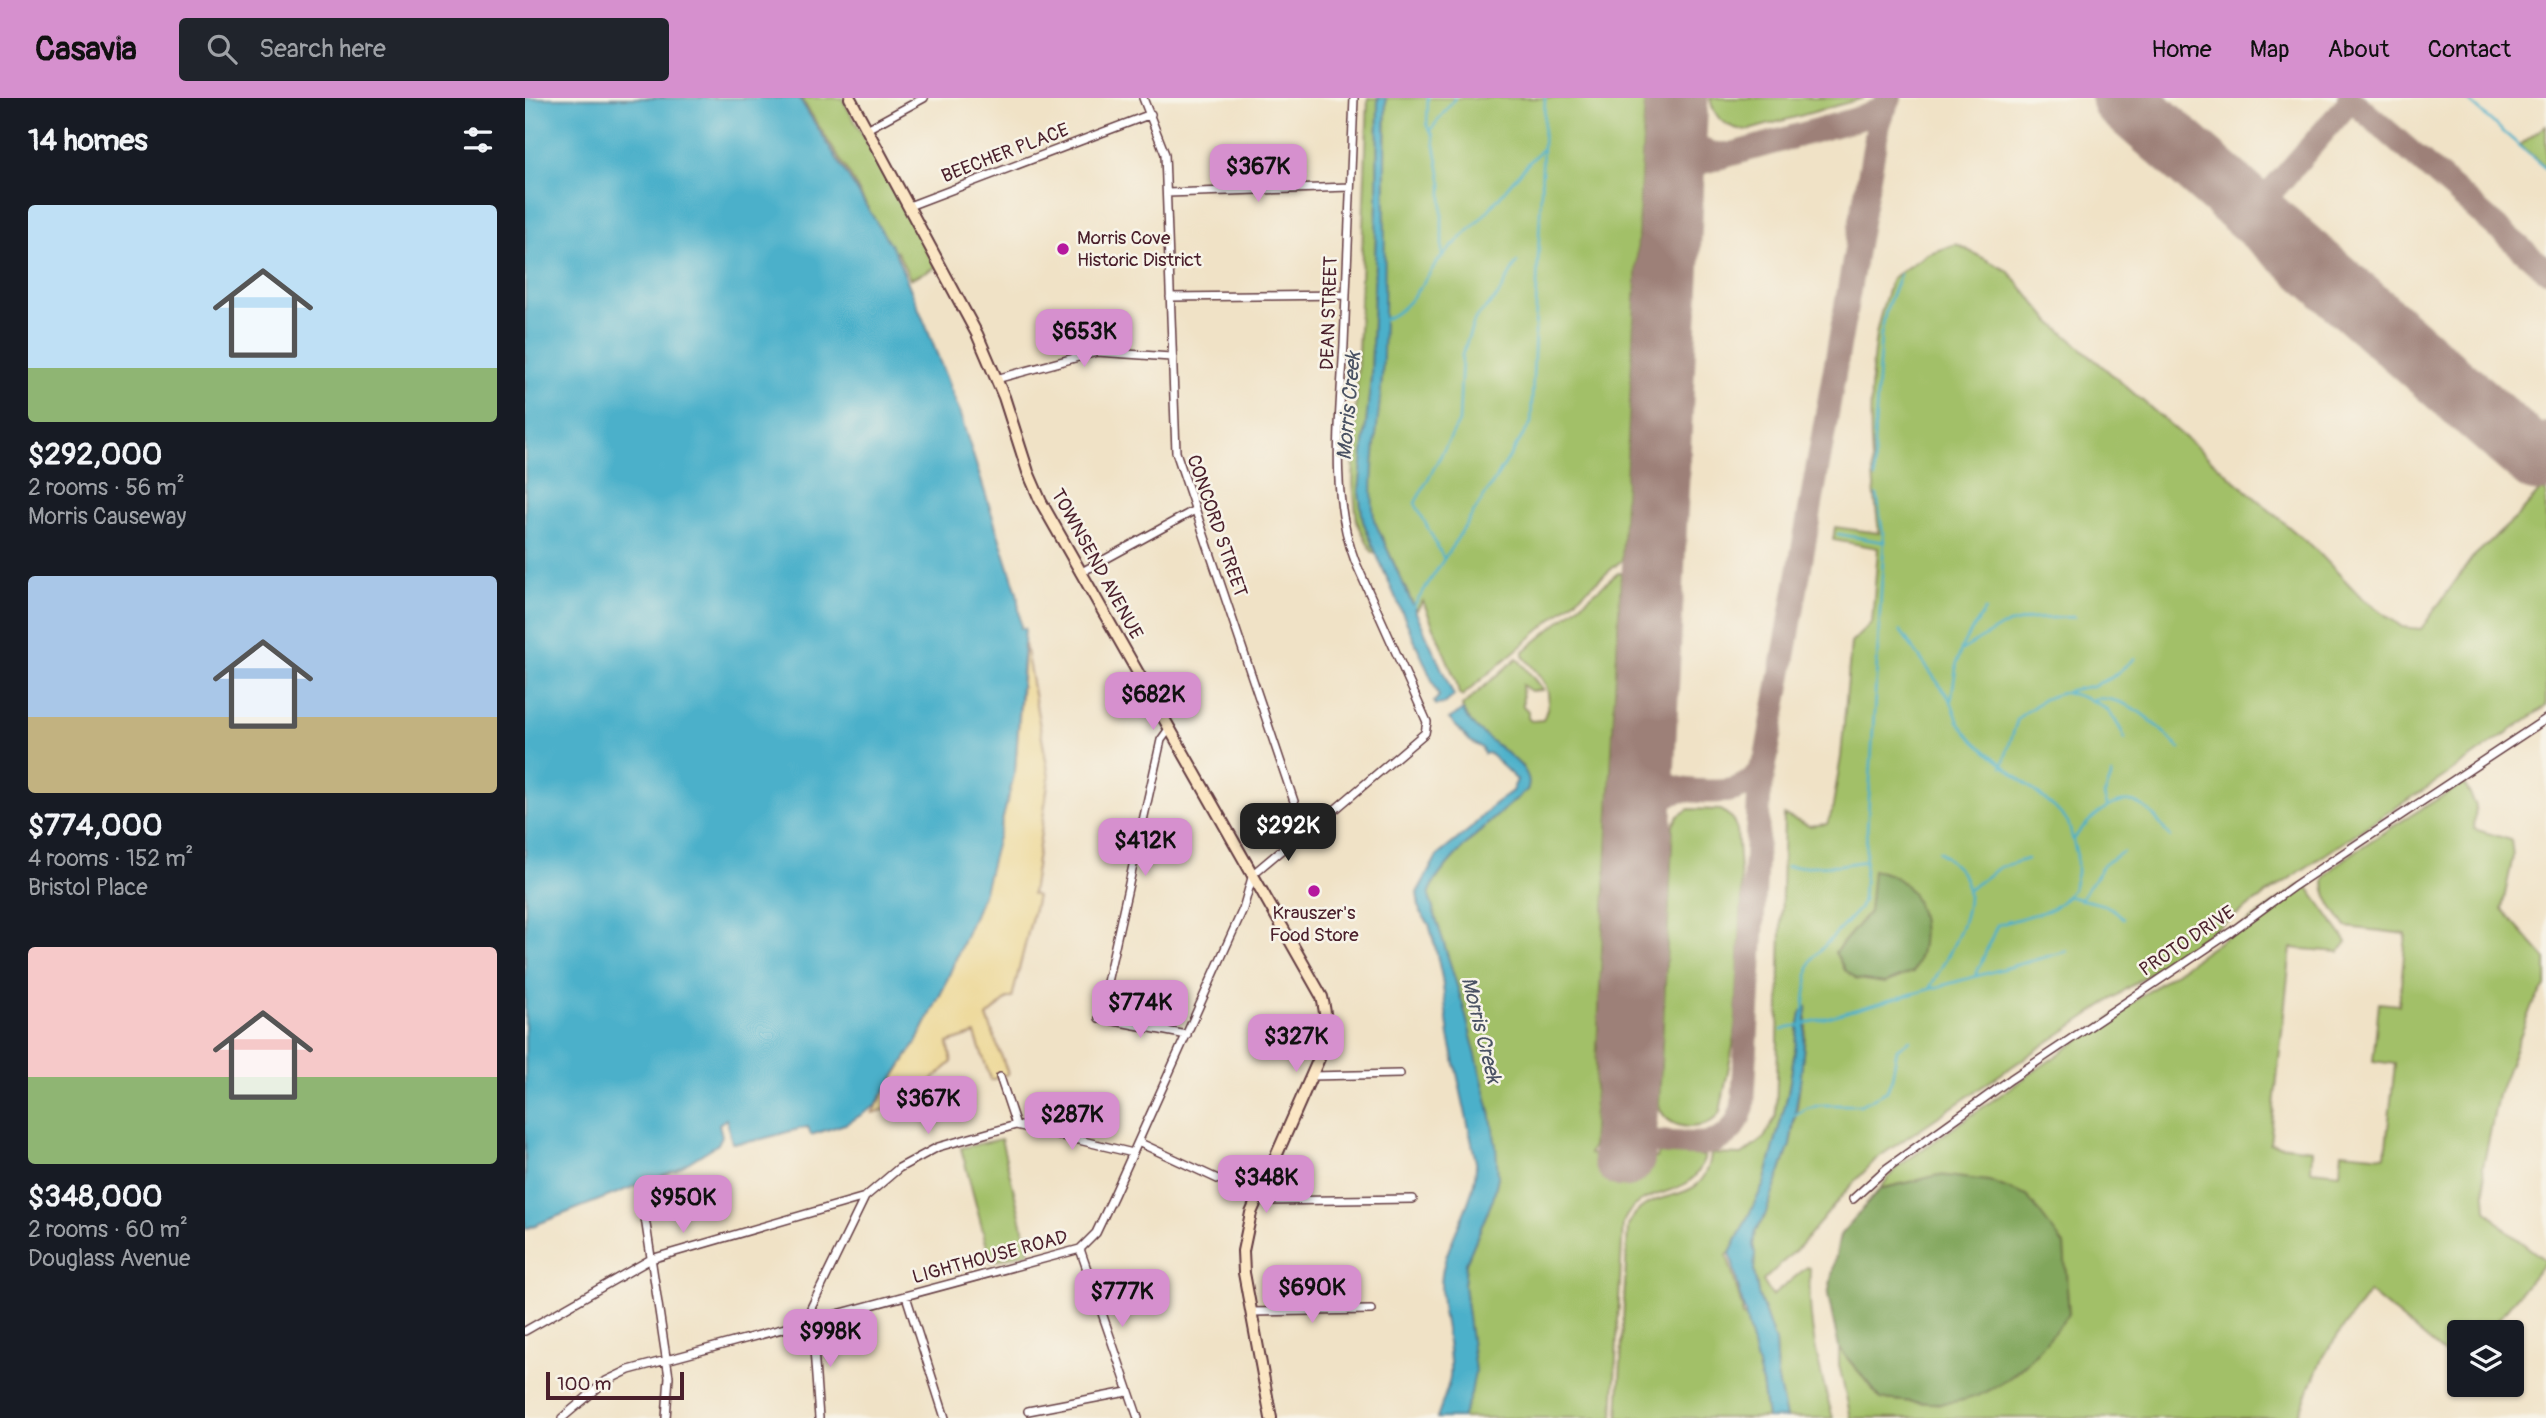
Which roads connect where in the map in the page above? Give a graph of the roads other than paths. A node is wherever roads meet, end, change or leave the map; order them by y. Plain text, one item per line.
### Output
1 (850, 98) edge
2 (924, 98) edge
3 (1143, 98) edge
4 (1354, 98) edge
5 (1151, 114) junction
6 (867, 129) junction
7 (1350, 187) junction
8 (1167, 193) junction
9 (909, 206) junction
10 (1346, 295) junction
11 (1170, 297) junction
12 (1171, 357) junction
13 (996, 379) junction
14 (1195, 510) junction
15 (1080, 573) junction
16 (2546, 719) edge
17 (1169, 729) junction
18 (1304, 831) junction
19 (1253, 874) junction
20 (1187, 1035) junction
21 (1400, 1074) dead end
22 (1312, 1076) junction
23 (1000, 1077) dead end
24 (1016, 1125) junction
25 (1138, 1142) junction
26 (1133, 1153) junction
27 (641, 1191) dead end
28 (866, 1197) junction
29 (1258, 1197) junction
30 (1413, 1199) dead end
31 (1853, 1199) dead end
32 (1080, 1249) junction
33 (651, 1259) junction
34 (906, 1296) junction
35 (1371, 1310) dead end
36 (1252, 1312) junction
37 (813, 1321) junction
38 (525, 1331) edge
39 (667, 1359) junction
40 (1127, 1392) junction
41 (1028, 1411) dead end
42 (562, 1418) edge
43 (666, 1418) edge
44 (819, 1418) edge
45 (945, 1418) edge
46 (1137, 1418) edge
47 (1271, 1418) edge

1 - 6 main road, TOWNSEND AVENUE
2 - 6 street
3 - 5 street, CONCORD STREET
4 - 7 street, DEAN STREET
5 - 8 street, CONCORD STREET
5 - 9 street, BEECHER PLACE
6 - 9 main road, TOWNSEND AVENUE
7 - 8 street
7 - 10 street, DEAN STREET
8 - 11 street, CONCORD STREET
9 - 13 main road, TOWNSEND AVENUE
10 - 11 street
10 - 18 street, DEAN STREET
11 - 12 street, CONCORD STREET
12 - 13 street
12 - 14 street, CONCORD STREET
13 - 15 main road, TOWNSEND AVENUE
14 - 15 street
14 - 18 street, CONCORD STREET
15 - 17 main road, TOWNSEND AVENUE
16 - 31 street, PROTO DRIVE
17 - 19 main road, TOWNSEND AVENUE
17 - 20 street
18 - 19 street
19 - 20 street, LIGHTHOUSE ROAD
19 - 22 main road, TOWNSEND AVENUE
20 - 25 street, LIGHTHOUSE ROAD
21 - 22 street
22 - 29 main road, TOWNSEND AVENUE
23 - 24 street
24 - 26 street
24 - 28 street
25 - 26 street, LIGHTHOUSE ROAD
25 - 29 street
26 - 32 street, LIGHTHOUSE ROAD
27 - 33 street
28 - 33 street
28 - 37 street
29 - 30 street
29 - 36 main road, TOWNSEND AVENUE
32 - 34 street, LIGHTHOUSE ROAD
32 - 40 street
33 - 38 street
33 - 39 street
34 - 37 street, LIGHTHOUSE ROAD
34 - 45 street
35 - 36 street
36 - 47 main road, TOWNSEND AVENUE
37 - 39 street, LIGHTHOUSE ROAD
37 - 44 street
39 - 42 street, LIGHTHOUSE ROAD
39 - 43 street
40 - 41 street
40 - 46 street

